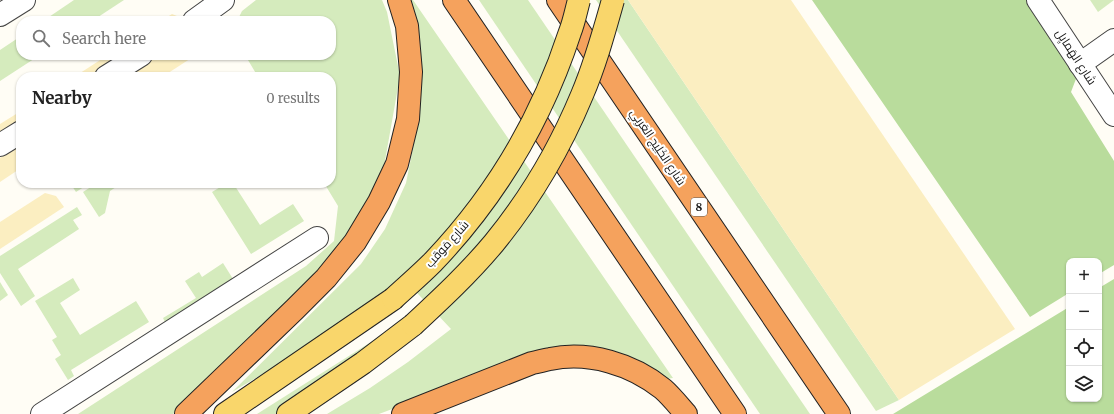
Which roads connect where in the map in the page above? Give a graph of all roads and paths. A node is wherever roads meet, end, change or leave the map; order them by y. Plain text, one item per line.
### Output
1 (24, 0) edge
2 (223, 0) edge
3 (399, 0) edge
4 (454, 0) edge
5 (558, 0) edge
6 (579, 0) edge
7 (613, 0) edge
8 (1038, 0) edge
9 (0, 15) edge
10 (201, 16) edge
11 (1114, 40) edge
12 (133, 60) edge
13 (1080, 64) junction
14 (114, 72) edge
15 (1114, 115) edge
16 (16, 135) edge
17 (0, 145) edge
18 (317, 238) dead end
19 (42, 414) edge
20 (186, 414) edge
21 (225, 414) edge
22 (288, 414) edge
23 (403, 414) edge
24 (686, 414) edge
25 (735, 414) edge
26 (839, 414) edge

1 - 9 street
2 - 10 street
3 - 20 highway
4 - 25 highway
5 - 26 highway, شارع الخَلِيج العَربِي / 8
6 - 21 main road, شارع مَوقب, bridge
7 - 22 main road, bridge
8 - 13 street, شارع الهَمايِل
11 - 13 street
12 - 14 street
13 - 15 street, شارع الهَمايِل
16 - 17 street
18 - 19 street
23 - 24 highway

